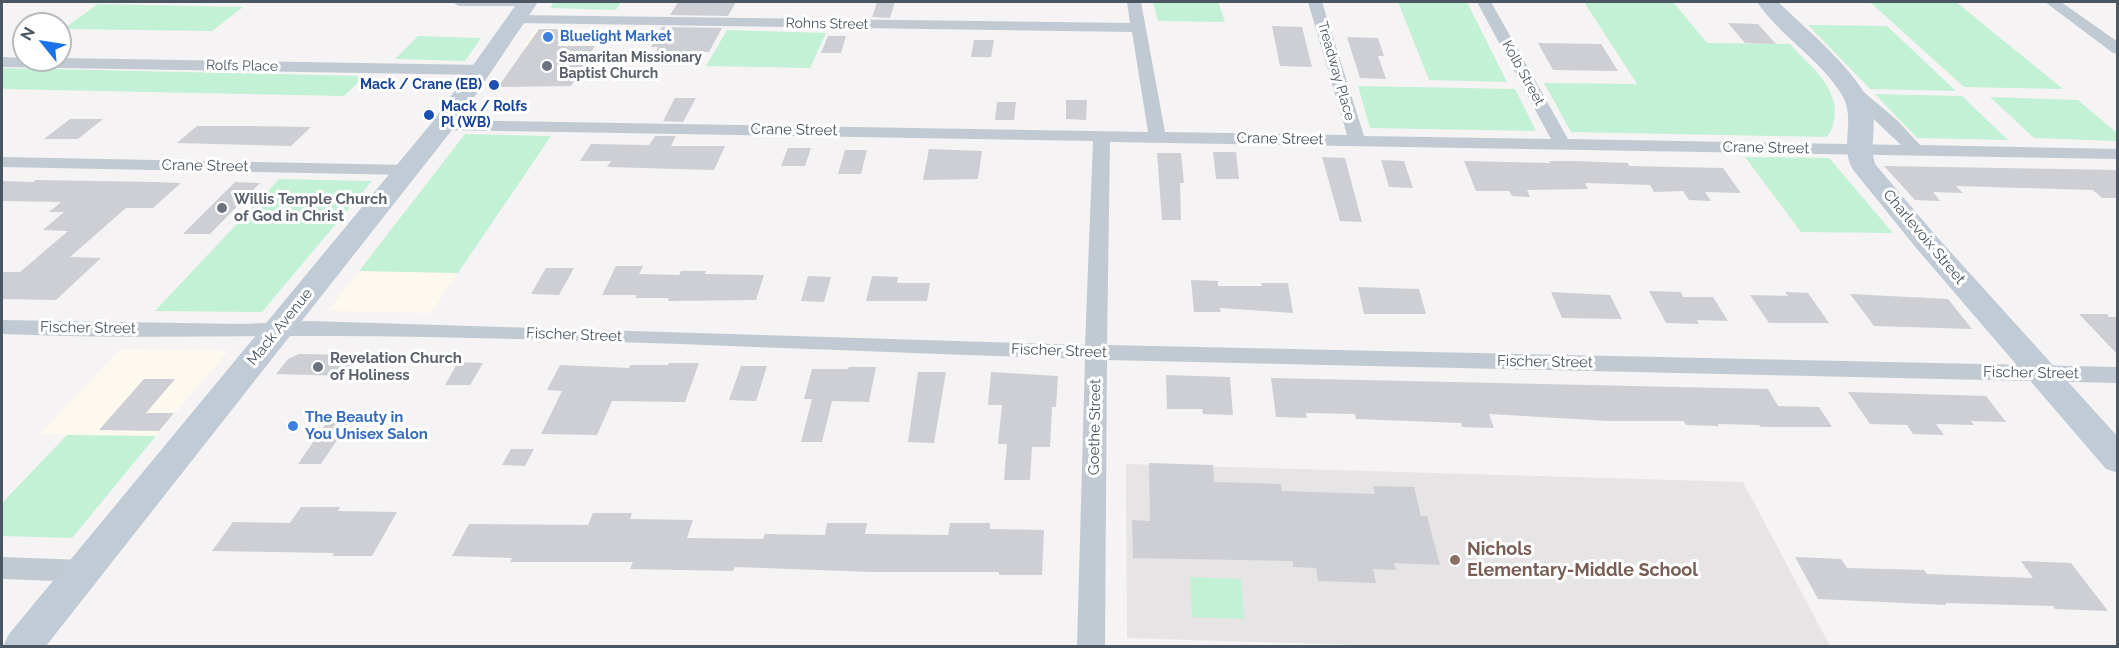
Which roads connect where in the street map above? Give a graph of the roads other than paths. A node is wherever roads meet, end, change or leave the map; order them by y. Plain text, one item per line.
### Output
1 (459, 2) edge
2 (1134, 2) edge
3 (1316, 2) edge
4 (1484, 2) edge
5 (1767, 2) edge
6 (2052, 2) edge
7 (524, 8) edge
8 (1138, 28) junction
9 (2118, 50) edge
10 (2, 62) edge
11 (482, 70) junction
12 (1853, 91) junction
13 (443, 125) junction
14 (1102, 136) junction
15 (1157, 137) junction
16 (1357, 141) junction
17 (1562, 144) junction
18 (1859, 149) junction
19 (1916, 151) junction
20 (2118, 154) edge
21 (2, 162) edge
22 (408, 170) junction
23 (2, 327) edge
24 (278, 330) junction
25 (1095, 352) junction
26 (2042, 374) junction
27 (2118, 375) edge
28 (2118, 460) edge
29 (2, 568) edge
30 (84, 571) junction
31 (23, 646) edge
32 (1092, 646) edge

1 - 7 street, Rohns Street
2 - 8 street
3 - 16 street, Treadway Place
4 - 17 street, Kolb Street
5 - 12 main road, Charlevoix Street
6 - 9 street
7 - 8 street, Rohns Street
7 - 11 main road, Mack Avenue
8 - 15 street
10 - 11 street, Rolfs Place
11 - 13 main road, Mack Avenue
12 - 18 main road, Charlevoix Street
12 - 19 street
13 - 14 street, Crane Street
13 - 22 main road, Mack Avenue
14 - 15 street, Crane Street
14 - 25 street, Goethe Street
15 - 16 street, Crane Street
16 - 17 street, Crane Street
17 - 18 street, Crane Street
18 - 19 street, Crane Street
18 - 26 main road, Charlevoix Street
19 - 20 street, Crane Street
21 - 22 street, Crane Street
22 - 24 main road, Mack Avenue
23 - 24 street, Fischer Street
24 - 25 street, Fischer Street
24 - 30 main road, Mack Avenue
25 - 26 street, Fischer Street
25 - 32 street, Goethe Street
26 - 27 street, Fischer Street
26 - 28 main road, Charlevoix Street
29 - 30 street
30 - 31 main road, Mack Avenue

